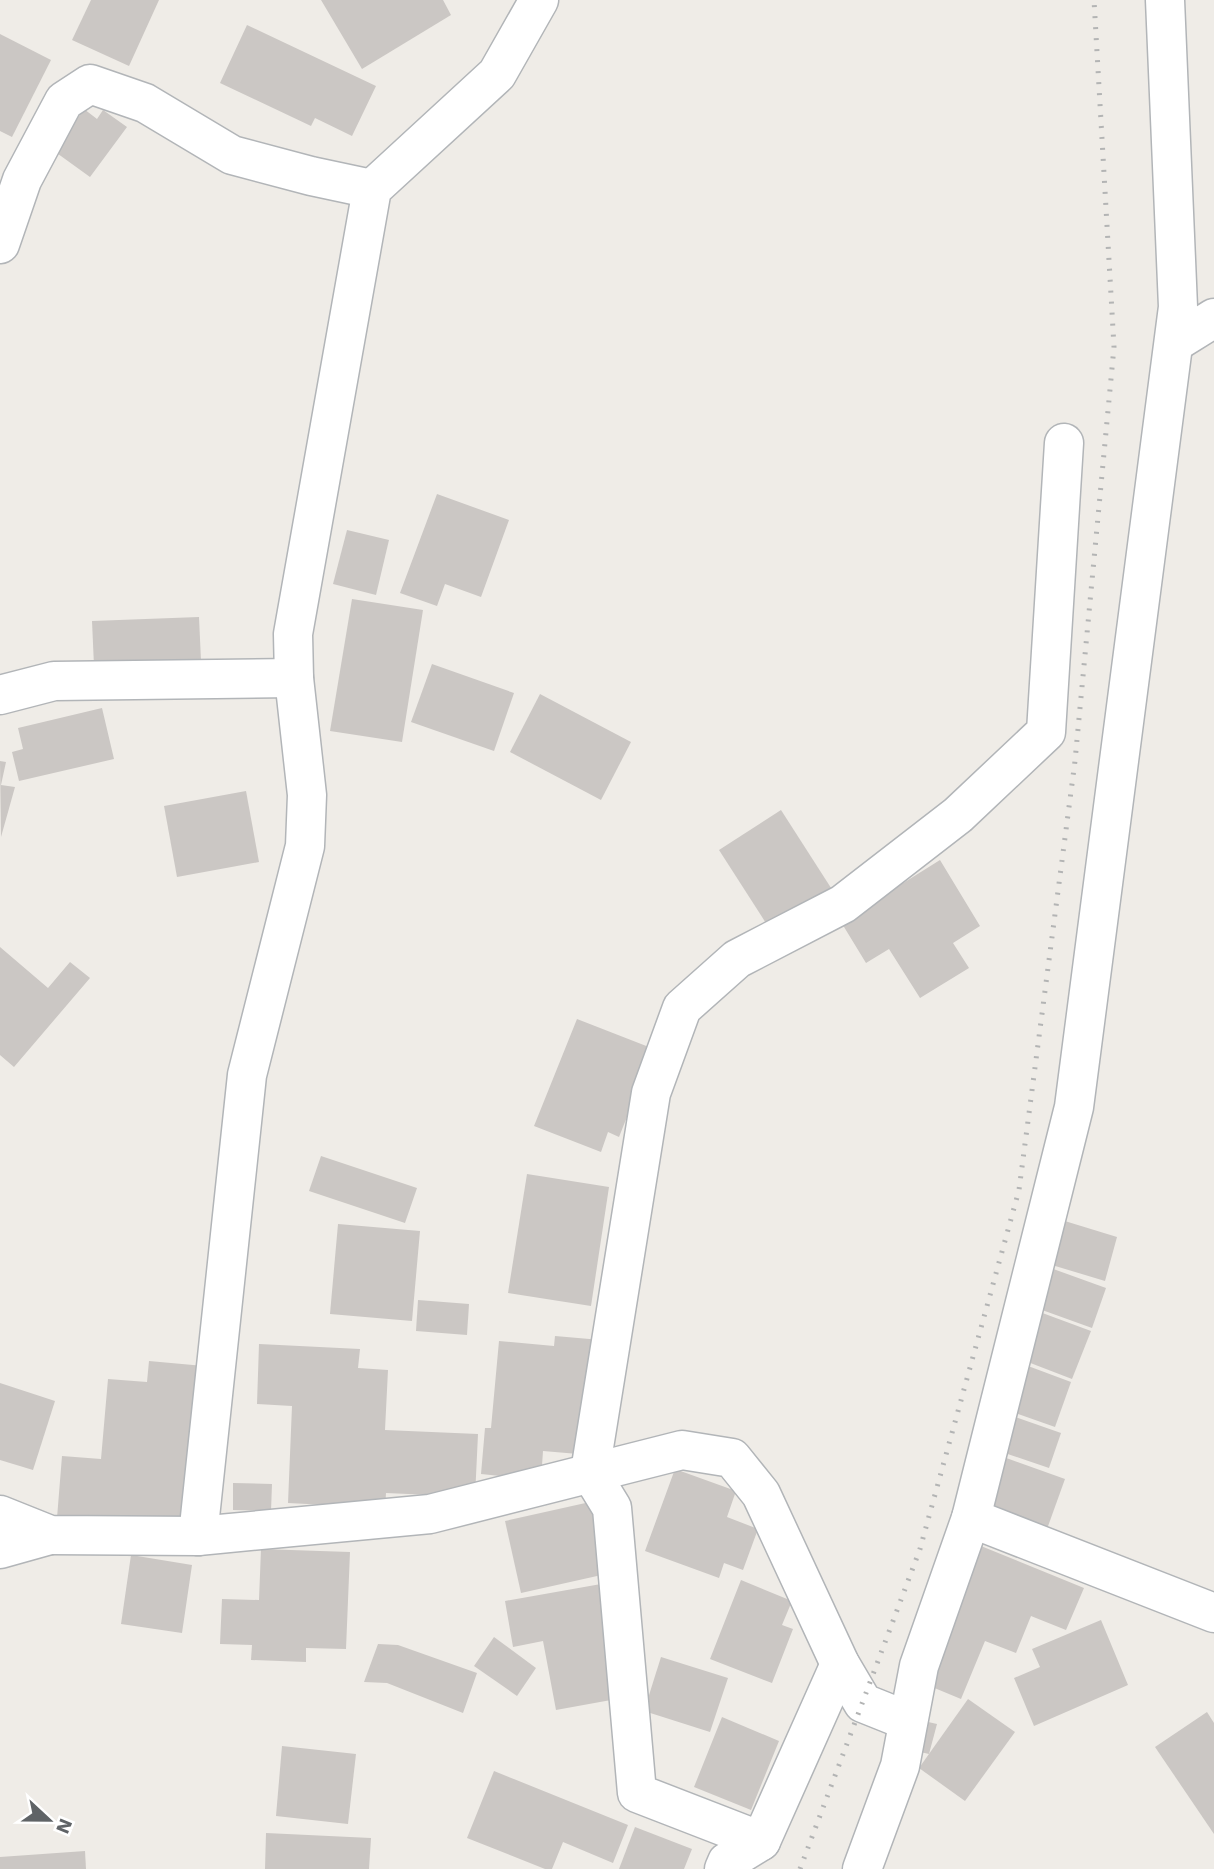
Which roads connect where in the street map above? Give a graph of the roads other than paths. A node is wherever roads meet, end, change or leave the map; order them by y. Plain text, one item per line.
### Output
1 (539, 0) edge
2 (1165, 0) edge
3 (372, 189) junction
4 (0, 244) edge
5 (1214, 318) edge
6 (1174, 343) junction
7 (1064, 443) dead end
8 (294, 678) junction
9 (0, 695) edge
10 (590, 1472) junction
11 (0, 1515) edge
12 (971, 1518) junction
13 (50, 1535) junction
14 (198, 1535) junction
15 (0, 1549) edge
16 (1214, 1613) edge
17 (840, 1664) junction
18 (908, 1721) junction
19 (761, 1841) junction
20 (868, 1867) edge
21 (724, 1869) edge

1 - 3 street
2 - 6 street
3 - 4 street
3 - 8 street
5 - 6 street
6 - 12 street
7 - 10 street
8 - 9 street
8 - 14 street
10 - 14 street
10 - 17 street
10 - 19 street
11 - 13 street
12 - 16 street
12 - 18 street
13 - 14 street
13 - 15 street
17 - 18 street
17 - 19 street
18 - 20 street
19 - 21 street

